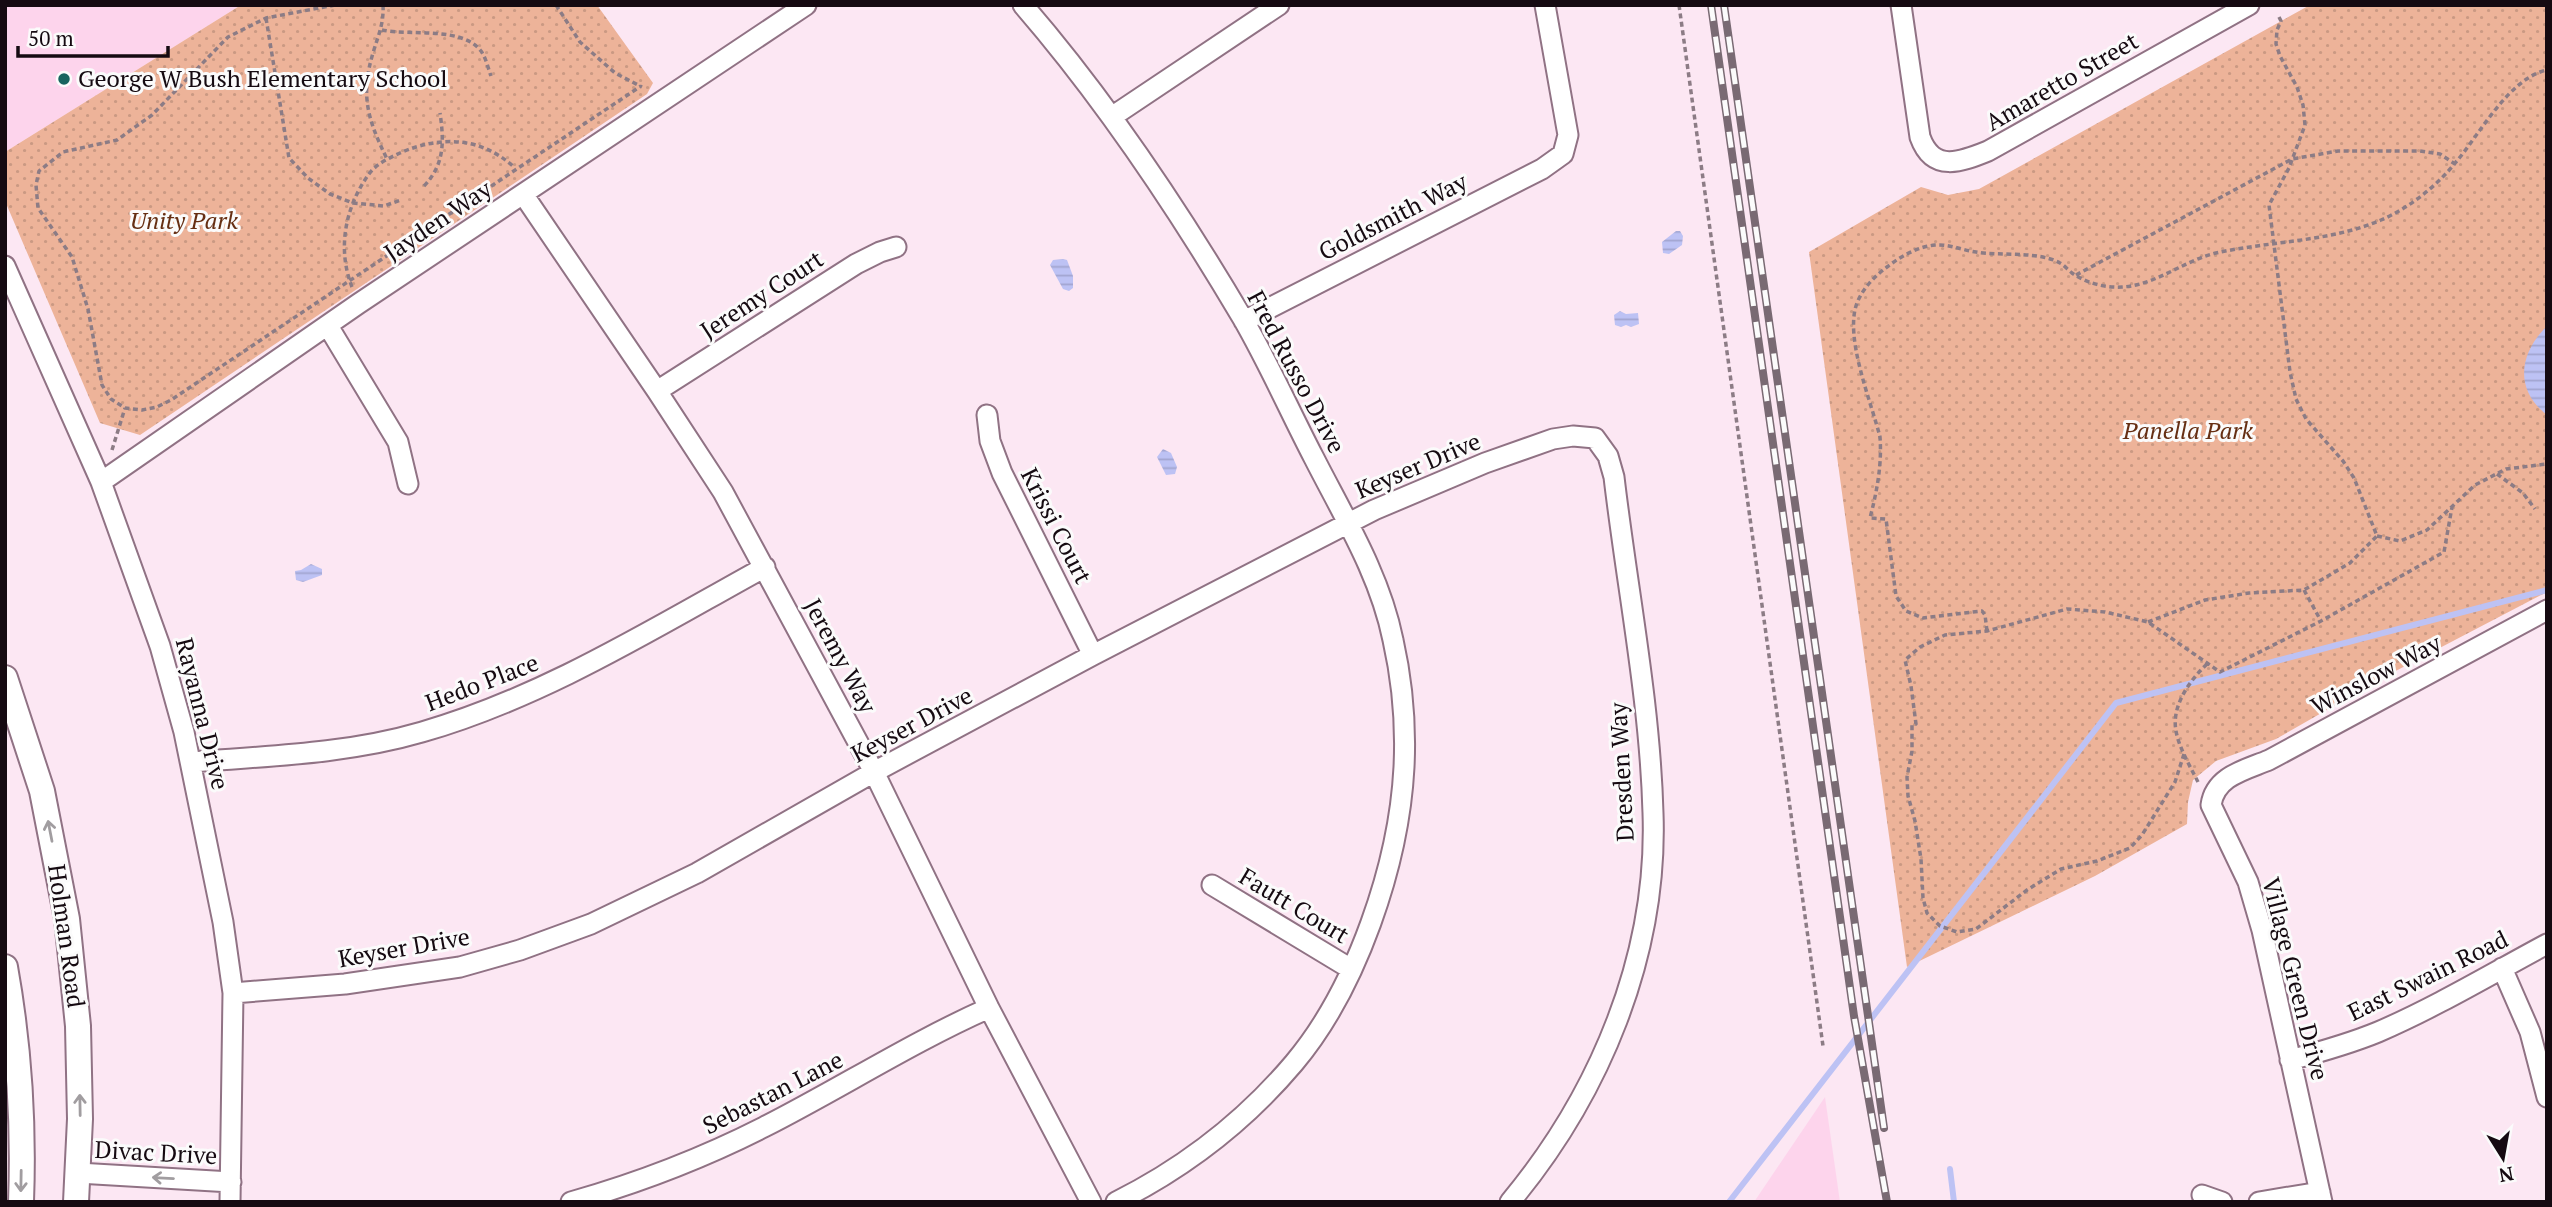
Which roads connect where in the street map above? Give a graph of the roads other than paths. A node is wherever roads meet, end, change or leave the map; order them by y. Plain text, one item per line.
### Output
1 (806, 5) edge
2 (1023, 5) edge
3 (1279, 5) edge
4 (1545, 5) edge
5 (1901, 5) edge
6 (2249, 5) edge
7 (1113, 116) junction
8 (529, 190) junction
9 (896, 247) dead end
10 (5, 266) edge
11 (1244, 321) junction
12 (328, 326) junction
13 (657, 391) junction
14 (987, 415) dead end
15 (1595, 438) joint
16 (101, 482) junction
17 (408, 484) dead end
18 (1348, 524) junction
19 (765, 567) junction
20 (2547, 610) edge
21 (1093, 655) junction
22 (5, 678) edge
23 (191, 762) junction
24 (874, 772) junction
25 (2227, 779) joint
26 (1212, 886) dead end
27 (2547, 944) edge
28 (5, 967) edge
29 (2502, 968) junction
30 (1352, 969) junction
31 (233, 993) junction
32 (989, 1008) junction
33 (2290, 1060) junction
34 (2547, 1097) edge
35 (78, 1173) junction
36 (231, 1182) junction
37 (2202, 1195) dead end
38 (2321, 1197) edge
39 (21, 1202) edge
40 (76, 1202) edge
41 (230, 1202) edge
42 (571, 1202) edge
43 (1091, 1202) edge
44 (1116, 1202) edge
45 (1510, 1202) edge
46 (2222, 1202) edge
47 (2259, 1202) edge

1 - 8 street, Jayden Way
2 - 7 street, Fred Russo Drive
3 - 7 street
4 - 11 street, Goldsmith Way
5 - 6 street, Amaretto Street
7 - 11 street, Fred Russo Drive
8 - 12 street, Jayden Way
8 - 13 street, Jeremy Way
9 - 13 street, Jeremy Court
10 - 16 street, Rayanna Drive
11 - 18 street, Fred Russo Drive
12 - 16 street, Jayden Way
12 - 17 street
13 - 19 street, Jeremy Way
14 - 21 street, Krissi Court
15 - 18 street, Keyser Drive
15 - 45 street, Dresden Way
16 - 23 street, Rayanna Drive
18 - 21 street, Keyser Drive
18 - 30 street, Fred Russo Drive
19 - 23 street, Hedo Place
19 - 24 street, Jeremy Way
20 - 25 street, Winslow Way
21 - 24 street, Keyser Drive
35 -> 22 main road, Holman Road
23 - 31 street, Rayanna Drive
24 - 31 street, Keyser Drive
24 - 32 street, Jeremy Way
25 - 33 street, Village Green Drive
26 - 30 street, Fautt Court
27 - 29 street, East Swain Road
28 -> 39 main road
29 - 33 street, East Swain Road
29 - 34 street
30 - 44 street, Fred Russo Drive
31 - 36 street, Rayanna Drive
32 - 42 street, Sebastan Lane
32 - 43 street, Jeremy Way
33 - 38 street, Village Green Drive
36 -> 35 street, Divac Drive
35 - 40 main road, Holman Road
36 - 41 street, Rayanna Drive
37 - 46 street
38 - 47 street

